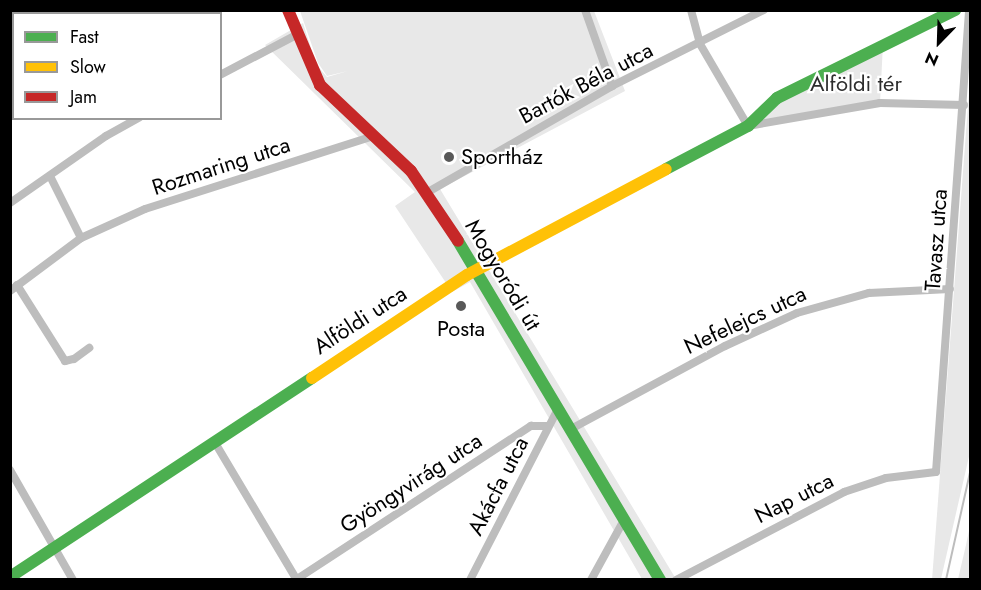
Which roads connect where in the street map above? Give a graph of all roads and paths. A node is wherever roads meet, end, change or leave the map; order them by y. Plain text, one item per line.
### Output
1 (288, 10) edge
2 (585, 10) edge
3 (691, 10) edge
4 (764, 10) edge
5 (956, 10) edge
6 (969, 10) edge
7 (297, 34) junction
8 (700, 44) junction
9 (222, 74) edge
10 (612, 86) junction
11 (964, 105) junction
12 (136, 120) edge
13 (748, 126) junction
14 (374, 136) junction
15 (50, 176) junction
16 (428, 192) junction
17 (10, 202) edge
18 (81, 238) junction
19 (476, 270) junction
20 (14, 288) edge
21 (950, 289) junction
22 (89, 348) dead end
23 (558, 409) junction
24 (548, 426) junction
25 (569, 430) junction
26 (214, 441) junction
27 (10, 470) edge
28 (936, 472) joint
29 (624, 520) junction
30 (56, 549) junction
31 (10, 577) edge
32 (73, 579) edge
33 (297, 579) edge
34 (470, 579) edge
35 (591, 579) edge
36 (660, 579) edge
37 (676, 579) edge

1 - 7 street, Mogyoródi út
2 - 10 street
3 - 8 street
4 - 8 street, Bartók Béla utca
5 - 13 street, Alföldi utca
6 - 11 street, Tavasz utca
7 - 9 street
7 - 14 street, Mogyoródi út
8 - 10 street, Bartók Béla utca
8 - 13 street
10 - 16 street, Bartók Béla utca
11 - 13 street, Alföldi utca
11 - 21 street, Tavasz utca
12 - 15 street
13 - 19 street, Alföldi utca
14 - 16 street, Mogyoródi út
14 - 18 street, Rozmaring utca
15 - 17 street
15 - 18 street
16 - 19 street, Mogyoródi út
18 - 20 street, Rozmaring utca
19 - 23 street, Mogyoródi út
19 - 26 street, Alföldi utca
20 - 22 street, Rozmaring utca
21 - 25 street, Nefelejcs utca
21 - 28 street, Tavasz utca
23 - 24 street, Akácfa utca
23 - 25 street, Mogyoródi út
24 - 33 street, Gyöngyvirág utca
24 - 34 street, Akácfa utca
25 - 29 street, Mogyoródi út
26 - 30 street, Alföldi utca
26 - 33 street
27 - 30 street
28 - 37 street, Nap utca
29 - 35 street
29 - 36 street, Mogyoródi út
30 - 31 street, Alföldi utca
30 - 32 street

